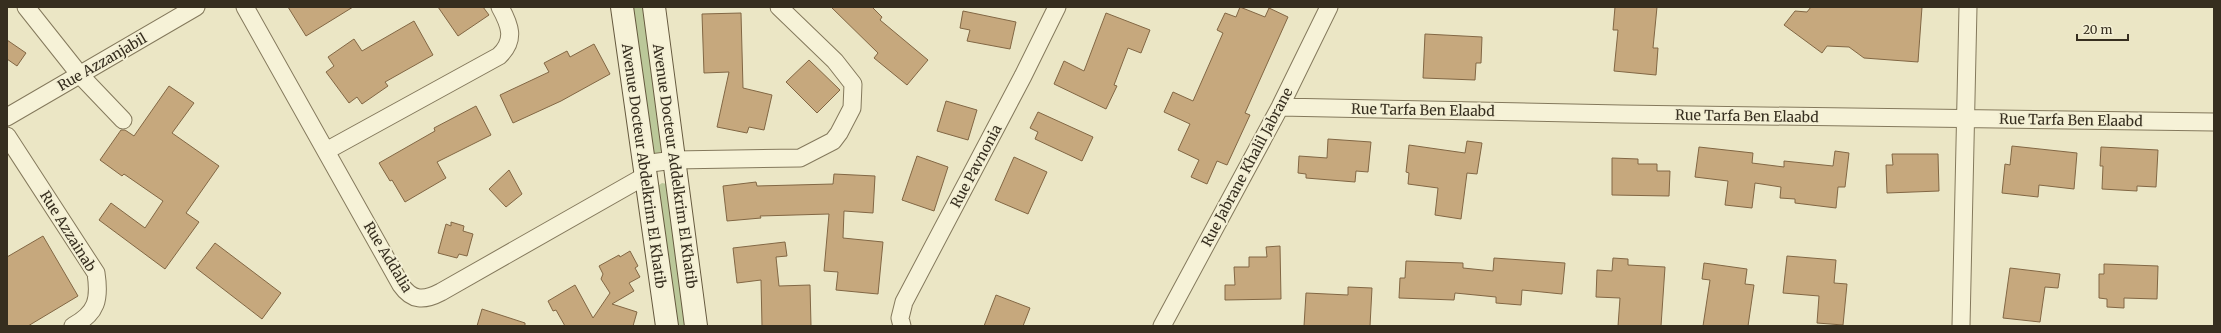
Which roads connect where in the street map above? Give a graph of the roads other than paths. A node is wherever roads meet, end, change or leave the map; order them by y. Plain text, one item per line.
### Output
1 (26, 7) edge
2 (196, 7) edge
3 (245, 7) edge
4 (500, 7) edge
5 (622, 7) edge
6 (654, 7) edge
7 (779, 7) edge
8 (1057, 7) edge
9 (1329, 7) edge
10 (1968, 7) edge
11 (80, 75) junction
12 (1280, 106) junction
13 (7, 117) edge
14 (1966, 119) junction
15 (123, 120) dead end
16 (2214, 122) edge
17 (7, 136) edge
18 (326, 151) junction
19 (674, 160) junction
20 (644, 170) junction
21 (73, 326) edge
22 (667, 326) edge
23 (696, 326) edge
24 (902, 326) edge
25 (1162, 326) edge
26 (1961, 326) edge

1 - 11 street
2 - 11 street, Rue Azzanjabil
3 - 18 street, Rue Addalia
4 - 18 street
5 - 20 main road, Avenue Docteur Abdelkrim El Khatib
6 - 19 main road, Avenue Docteur Addelkrim El Khatib
7 - 19 street
8 - 24 street, Rue Pavnonia
9 - 12 street, Rue Jabrane Khalil Jabrane
10 - 14 street
11 - 13 street, Rue Azzanjabil
11 - 15 street
12 - 14 street, Rue Tarfa Ben Elaabd
12 - 25 street, Rue Jabrane Khalil Jabrane
14 - 16 street, Rue Tarfa Ben Elaabd
14 - 26 street
17 - 21 street, Rue Azzainab
18 - 20 street, Rue Addalia
19 - 20 street
19 - 23 main road, Avenue Docteur Addelkrim El Khatib
20 - 22 main road, Avenue Docteur Abdelkrim El Khatib

